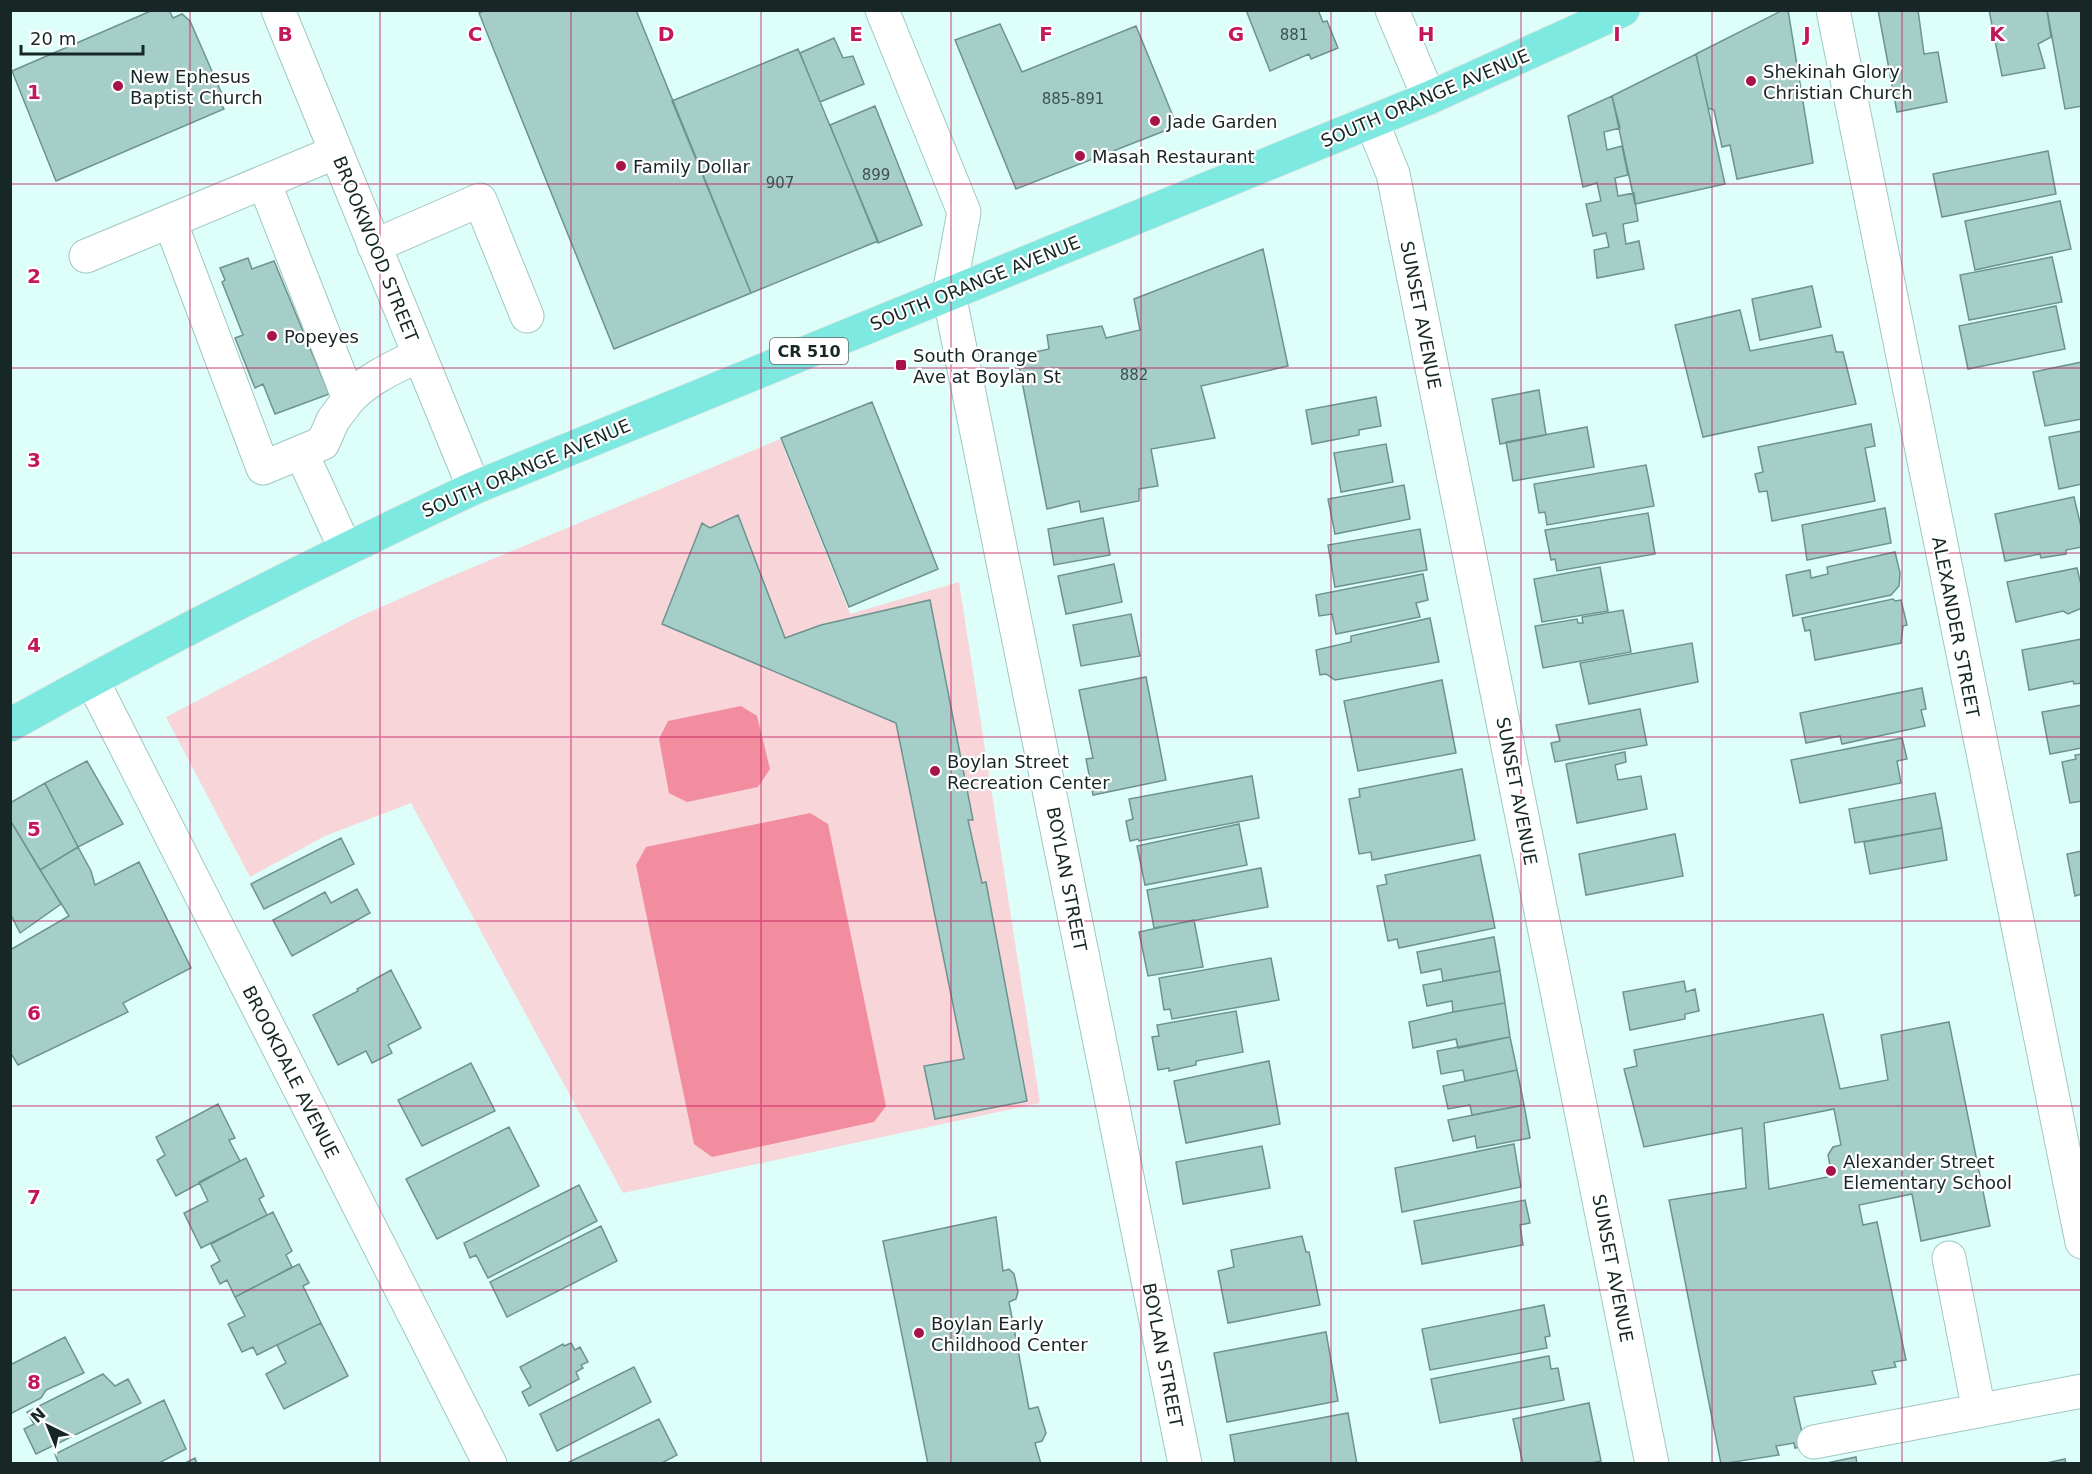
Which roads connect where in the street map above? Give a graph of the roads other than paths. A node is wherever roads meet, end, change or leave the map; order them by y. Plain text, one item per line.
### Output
1 (278, 10) edge
2 (882, 10) edge
3 (1392, 10) edge
4 (1623, 10) edge
5 (1833, 10) edge
6 (1429, 98) junction
7 (1372, 122) junction
8 (336, 152) junction
9 (264, 182) junction
10 (170, 221) junction
11 (374, 246) junction
12 (86, 256) dead end
13 (949, 294) junction
14 (527, 316) dead end
15 (419, 355) junction
16 (349, 399) junction
17 (300, 452) junction
18 (474, 488) junction
19 (345, 548) junction
20 (92, 680) junction
21 (10, 725) edge
22 (2082, 1242) edge
23 (1949, 1258) dead end
24 (2082, 1391) edge
25 (1980, 1411) junction
26 (1814, 1442) dead end
27 (490, 1464) edge
28 (1185, 1464) edge
29 (1652, 1464) edge

1 - 8 street, BROOKWOOD STREET
2 - 13 street
3 - 6 street
4 - 6 main road, SOUTH ORANGE AVENUE / CR 510
5 - 22 street, ALEXANDER STREET
6 - 7 main road, SOUTH ORANGE AVENUE / CR 510
7 - 13 main road, SOUTH ORANGE AVENUE / CR 510
7 - 29 street, SUNSET AVENUE
8 - 9 street
8 - 11 street, BROOKWOOD STREET
9 - 10 street
9 - 16 street
10 - 12 street
10 - 17 street
11 - 14 street
11 - 15 street, BROOKWOOD STREET
13 - 18 main road, SOUTH ORANGE AVENUE / CR 510
13 - 28 street, BOYLAN STREET
15 - 16 street
15 - 18 street, BROOKWOOD STREET
16 - 17 street
17 - 19 street
18 - 19 main road, SOUTH ORANGE AVENUE / CR 510
19 - 20 main road, SOUTH ORANGE AVENUE / CR 510
20 - 21 main road, SOUTH ORANGE AVENUE / CR 510
20 - 27 street, BROOKDALE AVENUE
23 - 25 street
24 - 25 street
25 - 26 street

